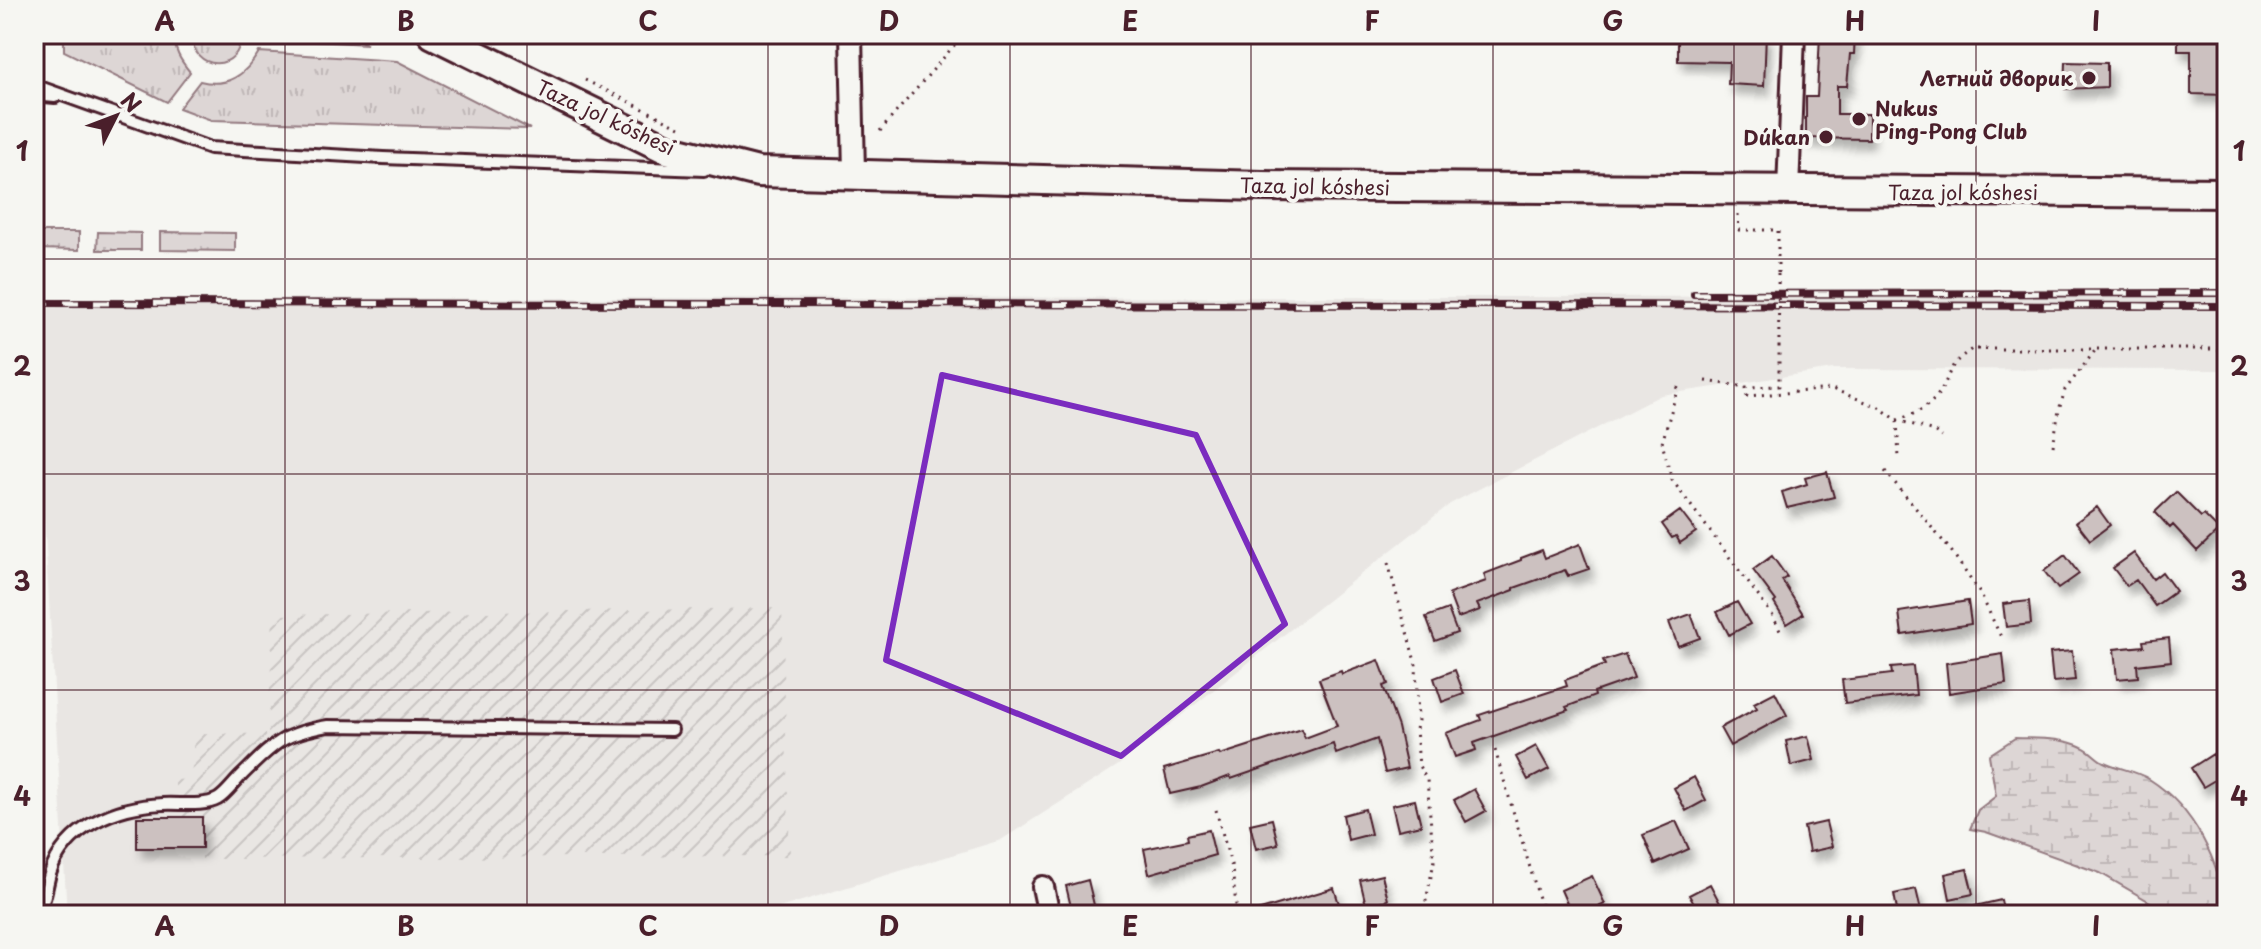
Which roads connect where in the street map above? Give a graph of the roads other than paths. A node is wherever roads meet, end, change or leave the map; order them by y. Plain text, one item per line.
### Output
1 (433, 34) edge
2 (851, 34) edge
3 (1794, 34) edge
4 (34, 85) edge
5 (34, 95) edge
6 (69, 98) junction
7 (758, 172) junction
8 (854, 173) junction
9 (1788, 191) junction
10 (2227, 193) edge
11 (672, 730) dead end
12 (1043, 887) dead end
13 (38, 915) edge
14 (1049, 915) edge

1 - 7 main road, Taza jol kóshesi
2 - 8 street
3 - 9 street
4 - 6 lane
5 - 6 lane
6 - 7 lane
7 - 8 main road, Taza jol kóshesi
8 - 9 main road, Taza jol kóshesi
9 - 10 main road, Taza jol kóshesi
11 - 13 lane
12 - 14 street

